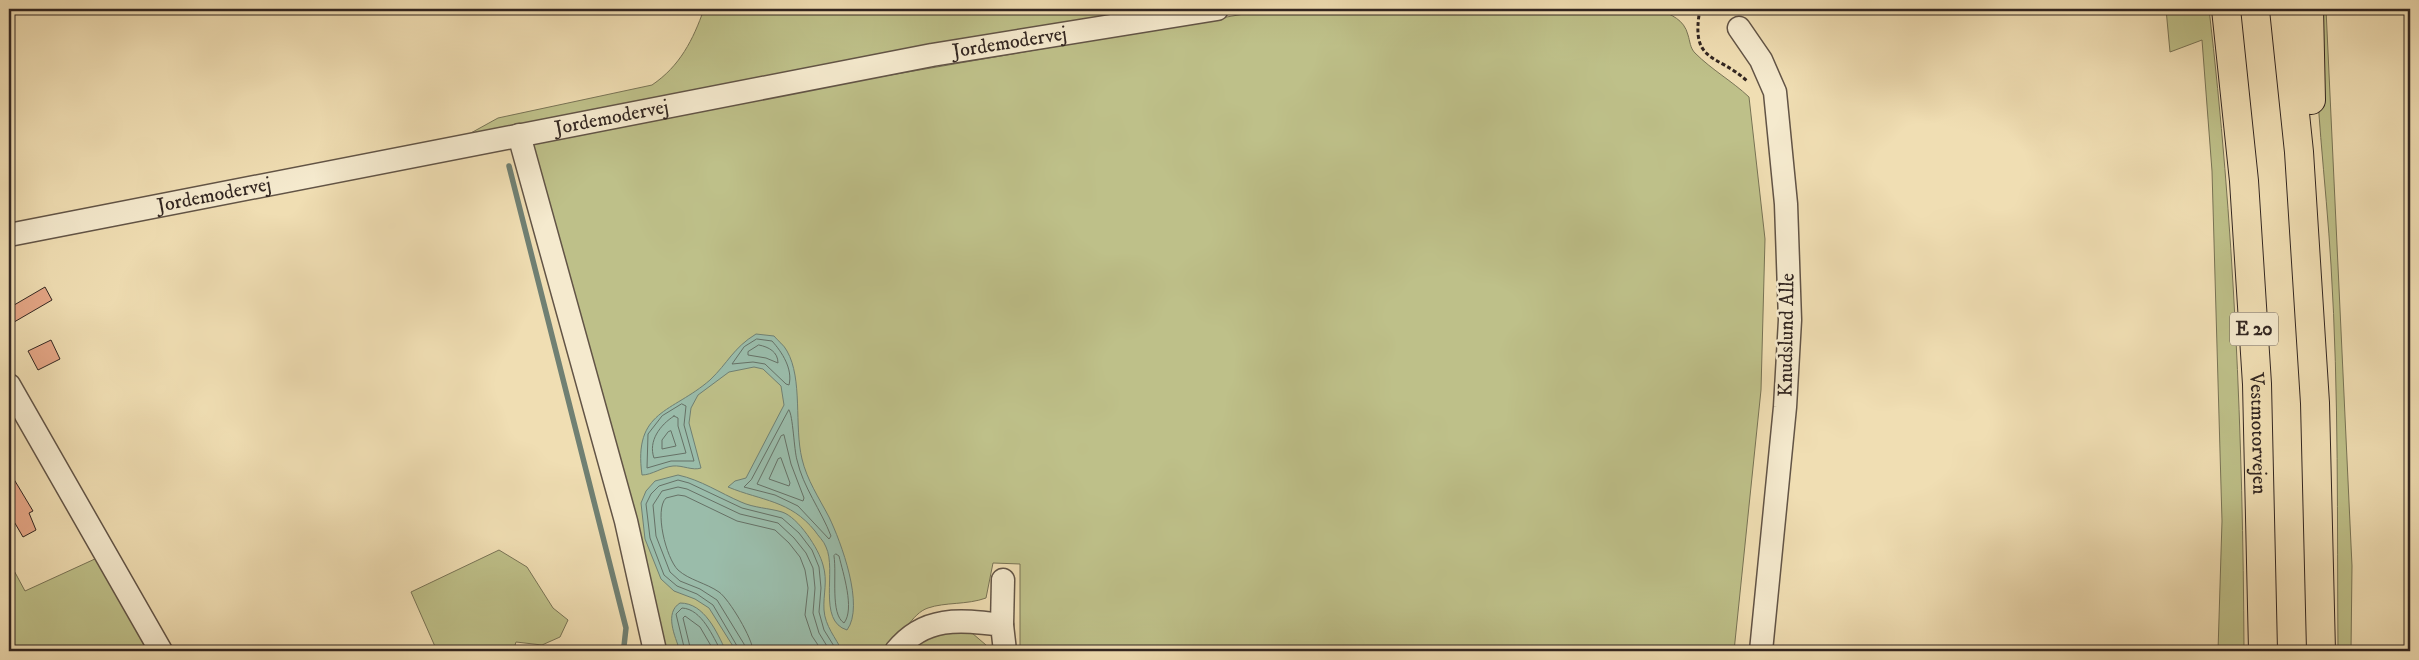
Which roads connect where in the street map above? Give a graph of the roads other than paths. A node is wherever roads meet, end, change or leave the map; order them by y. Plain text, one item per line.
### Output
1 (1216, 9) edge
2 (2226, 9) edge
3 (2284, 9) edge
4 (2309, 9) edge
5 (1739, 28) dead end
6 (519, 135) junction
7 (9, 235) edge
8 (9, 385) edge
9 (2315, 403) junction
10 (1003, 580) dead end
11 (1002, 625) junction
12 (161, 651) edge
13 (655, 651) edge
14 (896, 651) edge
15 (1005, 651) edge
16 (1761, 651) edge
17 (2263, 651) edge
18 (2321, 651) edge

1 - 6 street, Jordemodervej
2 - 17 highway, Vestmotorvejen / E 20
3 - 9 highway
4 - 9 highway
5 - 16 street, Knudslund Alle
6 - 7 street, Jordemodervej
6 - 13 street
8 - 12 street
9 - 18 highway
10 - 11 street
11 - 14 street
11 - 15 street

